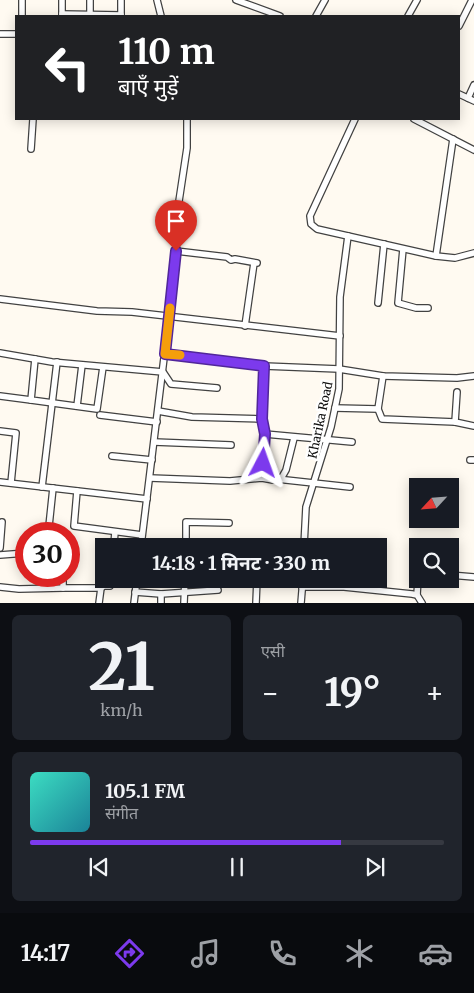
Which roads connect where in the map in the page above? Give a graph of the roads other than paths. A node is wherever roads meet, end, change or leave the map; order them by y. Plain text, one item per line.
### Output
1 (22, 0) edge
2 (62, 0) edge
3 (90, 0) edge
4 (121, 0) edge
5 (157, 0) edge
6 (236, 0) edge
7 (325, 0) edge
8 (416, 0) edge
9 (472, 0) edge
10 (22, 15) edge
11 (62, 15) edge
12 (90, 15) joint
13 (121, 15) edge
14 (161, 15) edge
15 (277, 15) edge
16 (317, 15) edge
17 (408, 15) edge
18 (460, 24) edge
19 (0, 34) edge
20 (15, 34) edge
21 (474, 86) edge
22 (460, 94) edge
23 (468, 98) junction
24 (474, 102) edge
25 (33, 120) edge
26 (188, 120) edge
27 (355, 120) edge
28 (416, 120) edge
29 (453, 139) junction
30 (30, 149) dead end
31 (474, 150) edge
32 (348, 236) junction
33 (384, 244) junction
34 (403, 248) junction
35 (176, 251) junction
36 (474, 253) edge
37 (436, 256) junction
38 (0, 299) edge
39 (378, 303) dead end
40 (428, 308) dead end
41 (169, 317) junction
42 (245, 326) junction
43 (340, 336) junction
44 (0, 353) edge
45 (165, 354) junction
46 (35, 359) junction
47 (57, 362) junction
48 (82, 365) junction
49 (264, 366) junction
50 (103, 367) junction
51 (339, 369) junction
52 (163, 372) junction
53 (383, 376) junction
54 (474, 376) edge
55 (217, 388) dead end
56 (457, 392) dead end
57 (0, 396) edge
58 (31, 400) junction
59 (53, 402) junction
60 (77, 406) junction
61 (335, 408) junction
62 (378, 409) junction
63 (158, 411) junction
64 (100, 415) dead end
65 (262, 419) junction
66 (157, 422) junction
67 (455, 422) junction
68 (474, 425) edge
69 (0, 431) edge
70 (265, 434) junction
71 (294, 438) junction
72 (327, 440) junction
73 (154, 442) junction
74 (352, 442) dead end
75 (231, 445) dead end
76 (112, 456) dead end
77 (152, 460) junction
78 (150, 478) junction
79 (262, 478) junction
80 (277, 478) junction
81 (0, 482) edge
82 (11, 483) junction
83 (314, 484) junction
84 (42, 487) junction
85 (350, 487) dead end
86 (53, 488) junction
87 (77, 491) junction
88 (147, 499) junction
89 (2, 522) dead end
90 (49, 522) edge
91 (229, 523) dead end
92 (115, 532) junction
93 (142, 536) joint
94 (114, 538) edge
95 (186, 538) edge
96 (304, 538) edge
97 (0, 548) edge
98 (15, 554) edge
99 (0, 555) edge
100 (459, 576) edge
101 (474, 577) edge
102 (0, 587) edge
103 (63, 588) joint
104 (95, 588) edge
105 (101, 588) edge
106 (136, 588) edge
107 (184, 588) edge
108 (257, 588) edge
109 (302, 588) edge
110 (353, 588) edge
111 (417, 588) edge
112 (218, 590) dead end
113 (135, 592) junction
114 (184, 592) junction
115 (161, 594) junction
116 (417, 595) junction
117 (100, 603) edge
118 (134, 603) edge
119 (161, 603) edge
120 (184, 603) edge
121 (256, 603) edge
122 (301, 603) edge
123 (422, 603) edge

1 - 10 street
2 - 11 street
3 - 12 street
4 - 13 street
5 - 14 street
6 - 15 street
7 - 16 street
8 - 17 street
9 - 18 street
11 - 12 street
19 - 20 street
21 - 23 street
22 - 23 street
23 - 24 street
25 - 30 street
26 - 35 street
27 - 32 street
28 - 29 street
29 - 31 street
29 - 37 street
32 - 33 street
32 - 43 street, Kharika Road
33 - 34 street
33 - 39 street
34 - 37 street
34 - 40 street
35 - 41 street
35 - 42 street
36 - 37 street
38 - 41 street
41 - 42 street
41 - 45 street
42 - 43 street
43 - 51 street, Kharika Road
44 - 46 street
45 - 49 street
45 - 52 street
46 - 47 street
46 - 58 street
47 - 48 street
47 - 59 street
48 - 50 street
48 - 60 street
49 - 51 street
49 - 65 street
50 - 52 street
50 - 60 street
51 - 53 street
51 - 61 street, Kharika Road
52 - 55 street
52 - 63 street
53 - 54 street
53 - 62 street
56 - 67 street
57 - 58 street
58 - 59 street
59 - 60 street
59 - 84 street
61 - 62 street
61 - 72 street, Kharika Road
62 - 67 street
63 - 65 street
63 - 66 street
64 - 66 street
65 - 70 street
66 - 73 street
67 - 68 street
69 - 82 street
70 - 71 street
70 - 79 street
71 - 72 street
71 - 80 street
72 - 74 street
72 - 83 street, Kharika Road
73 - 75 street
73 - 77 street
76 - 77 street
77 - 78 street
78 - 79 street
78 - 88 street
79 - 80 street
80 - 83 street
81 - 82 street
82 - 84 street
83 - 85 street
83 - 96 street, Kharika Road
84 - 86 street
86 - 87 street
86 - 90 street
87 - 88 street
87 - 92 street
88 - 93 street
89 - 97 street
91 - 95 street
92 - 93 street
92 - 94 street
98 - 99 street
100 - 101 street
102 - 103 street
103 - 104 street
105 - 117 street
106 - 113 street
107 - 114 street
108 - 121 street
109 - 122 street
110 - 116 street
111 - 116 street
112 - 114 street
113 - 115 street
113 - 118 street
114 - 115 street
114 - 120 street
115 - 119 street
116 - 123 street

